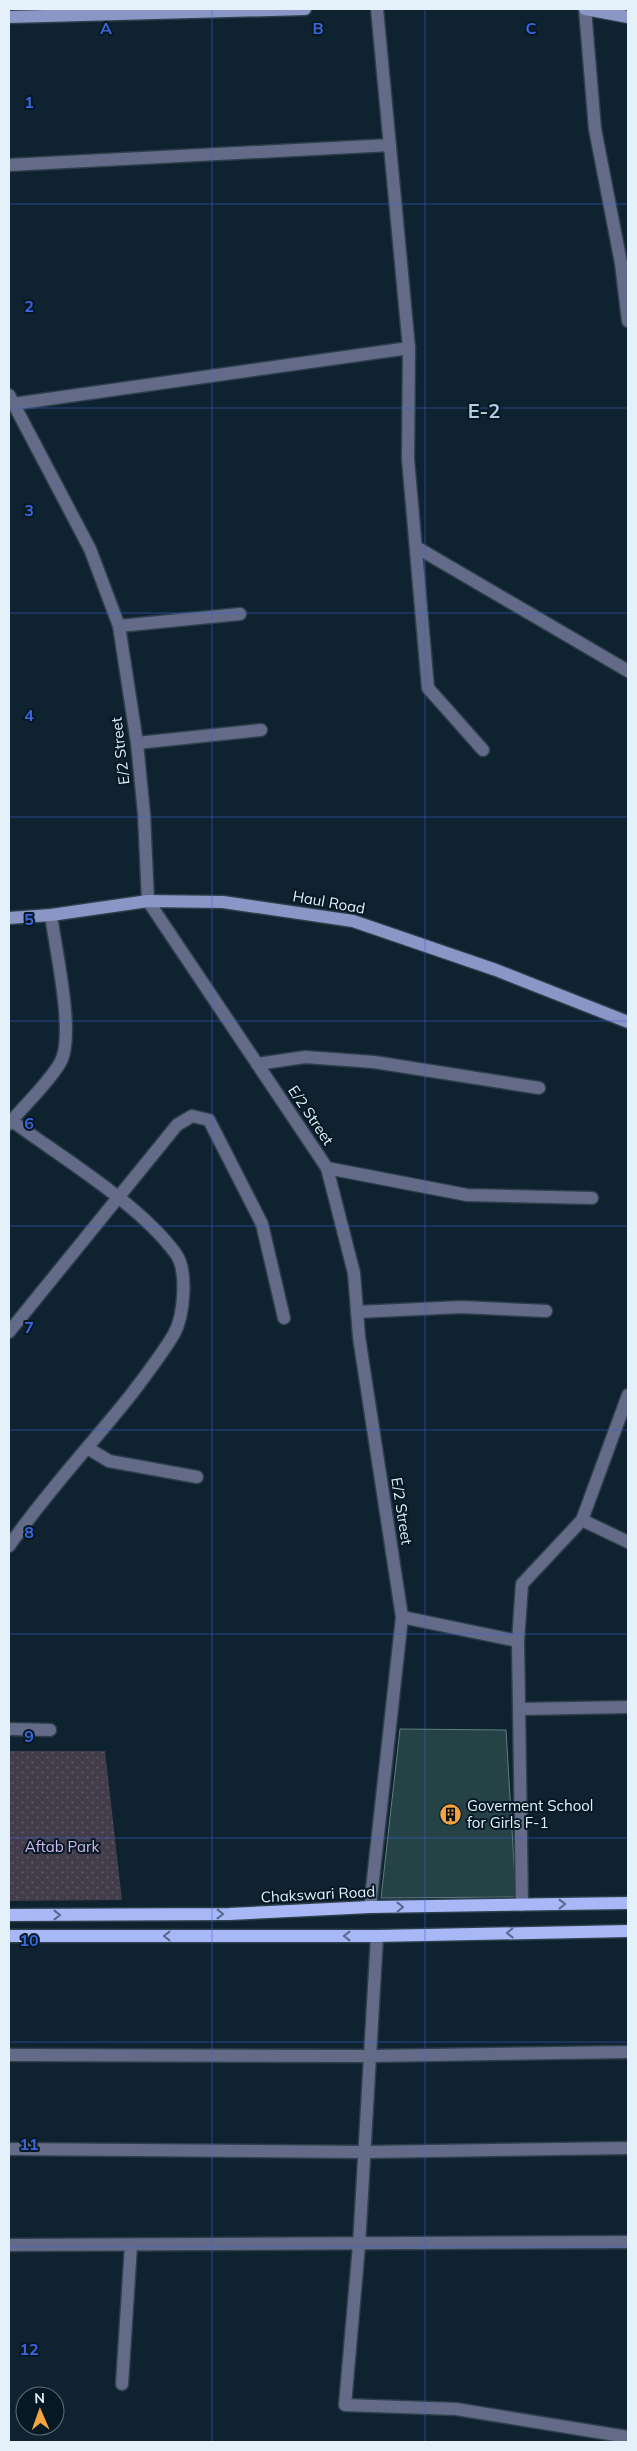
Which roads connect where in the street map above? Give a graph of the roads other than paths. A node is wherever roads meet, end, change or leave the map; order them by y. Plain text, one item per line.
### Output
1 (268, 9) edge
2 (305, 9) edge
3 (377, 9) edge
4 (585, 9) edge
5 (628, 17) edge
6 (9, 18) edge
7 (390, 145) junction
8 (9, 165) edge
9 (628, 321) edge
10 (409, 348) junction
11 (11, 399) edge
12 (416, 547) junction
13 (240, 614) dead end
14 (120, 626) junction
15 (628, 671) edge
16 (261, 730) dead end
17 (137, 743) junction
18 (483, 750) dead end
19 (148, 901) junction
20 (51, 915) junction
21 (9, 918) edge
22 (628, 1022) edge
23 (257, 1064) junction
24 (539, 1088) dead end
25 (10, 1123) edge
26 (327, 1168) junction
27 (118, 1198) junction
28 (592, 1198) dead end
29 (546, 1311) dead end
30 (357, 1312) junction
31 (284, 1318) dead end
32 (9, 1332) edge
33 (628, 1395) edge
34 (89, 1448) junction
35 (197, 1477) dead end
36 (582, 1520) junction
37 (628, 1542) edge
38 (9, 1546) edge
39 (402, 1617) junction
40 (518, 1641) junction
41 (628, 1707) edge
42 (519, 1708) junction
43 (9, 1729) edge
44 (50, 1730) dead end
45 (628, 1904) edge
46 (522, 1905) junction
47 (370, 1907) junction
48 (9, 1915) edge
49 (628, 1931) edge
50 (9, 1936) edge
51 (377, 1936) junction
52 (628, 2052) edge
53 (9, 2055) edge
54 (370, 2056) junction
55 (628, 2148) edge
56 (9, 2149) edge
57 (365, 2152) junction
58 (628, 2242) edge
59 (9, 2245) edge
60 (131, 2245) junction
61 (359, 2245) junction
62 (122, 2384) dead end
63 (628, 2437) edge

1 - 2 main road
1 - 6 main road
3 - 7 street
4 - 5 main road
4 - 9 street
7 - 8 street
7 - 10 street
10 - 11 street
10 - 12 street
11 - 14 street, E/2 Street
12 - 15 street
12 - 18 street
13 - 14 street
14 - 17 street, E/2 Street
16 - 17 street
17 - 19 street, E/2 Street
19 - 20 main road, Haul Road
19 - 22 main road, Haul Road
19 - 23 street, E/2 Street
20 - 21 main road, Haul Road
20 - 25 street
23 - 24 street
23 - 26 street, E/2 Street
25 - 27 street
26 - 28 street
26 - 30 street, E/2 Street
27 - 31 street
27 - 32 street
27 - 34 street
29 - 30 street
30 - 39 street, E/2 Street
33 - 36 street
34 - 35 street
34 - 38 street
36 - 37 street
36 - 40 street
39 - 40 street
39 - 47 street, E/2 Street
40 - 42 street
41 - 42 street
42 - 46 street
43 - 44 street
46 -> 45 main road, Chakswari Road
47 -> 46 main road, Chakswari Road
48 -> 47 main road, Chakswari Road
49 -> 51 main road
51 -> 50 main road
51 - 54 street
52 - 54 street
53 - 54 street
54 - 57 street
55 - 57 street
56 - 57 street
57 - 61 street
58 - 61 street
59 - 60 street
60 - 61 street
60 - 62 street
61 - 63 street

